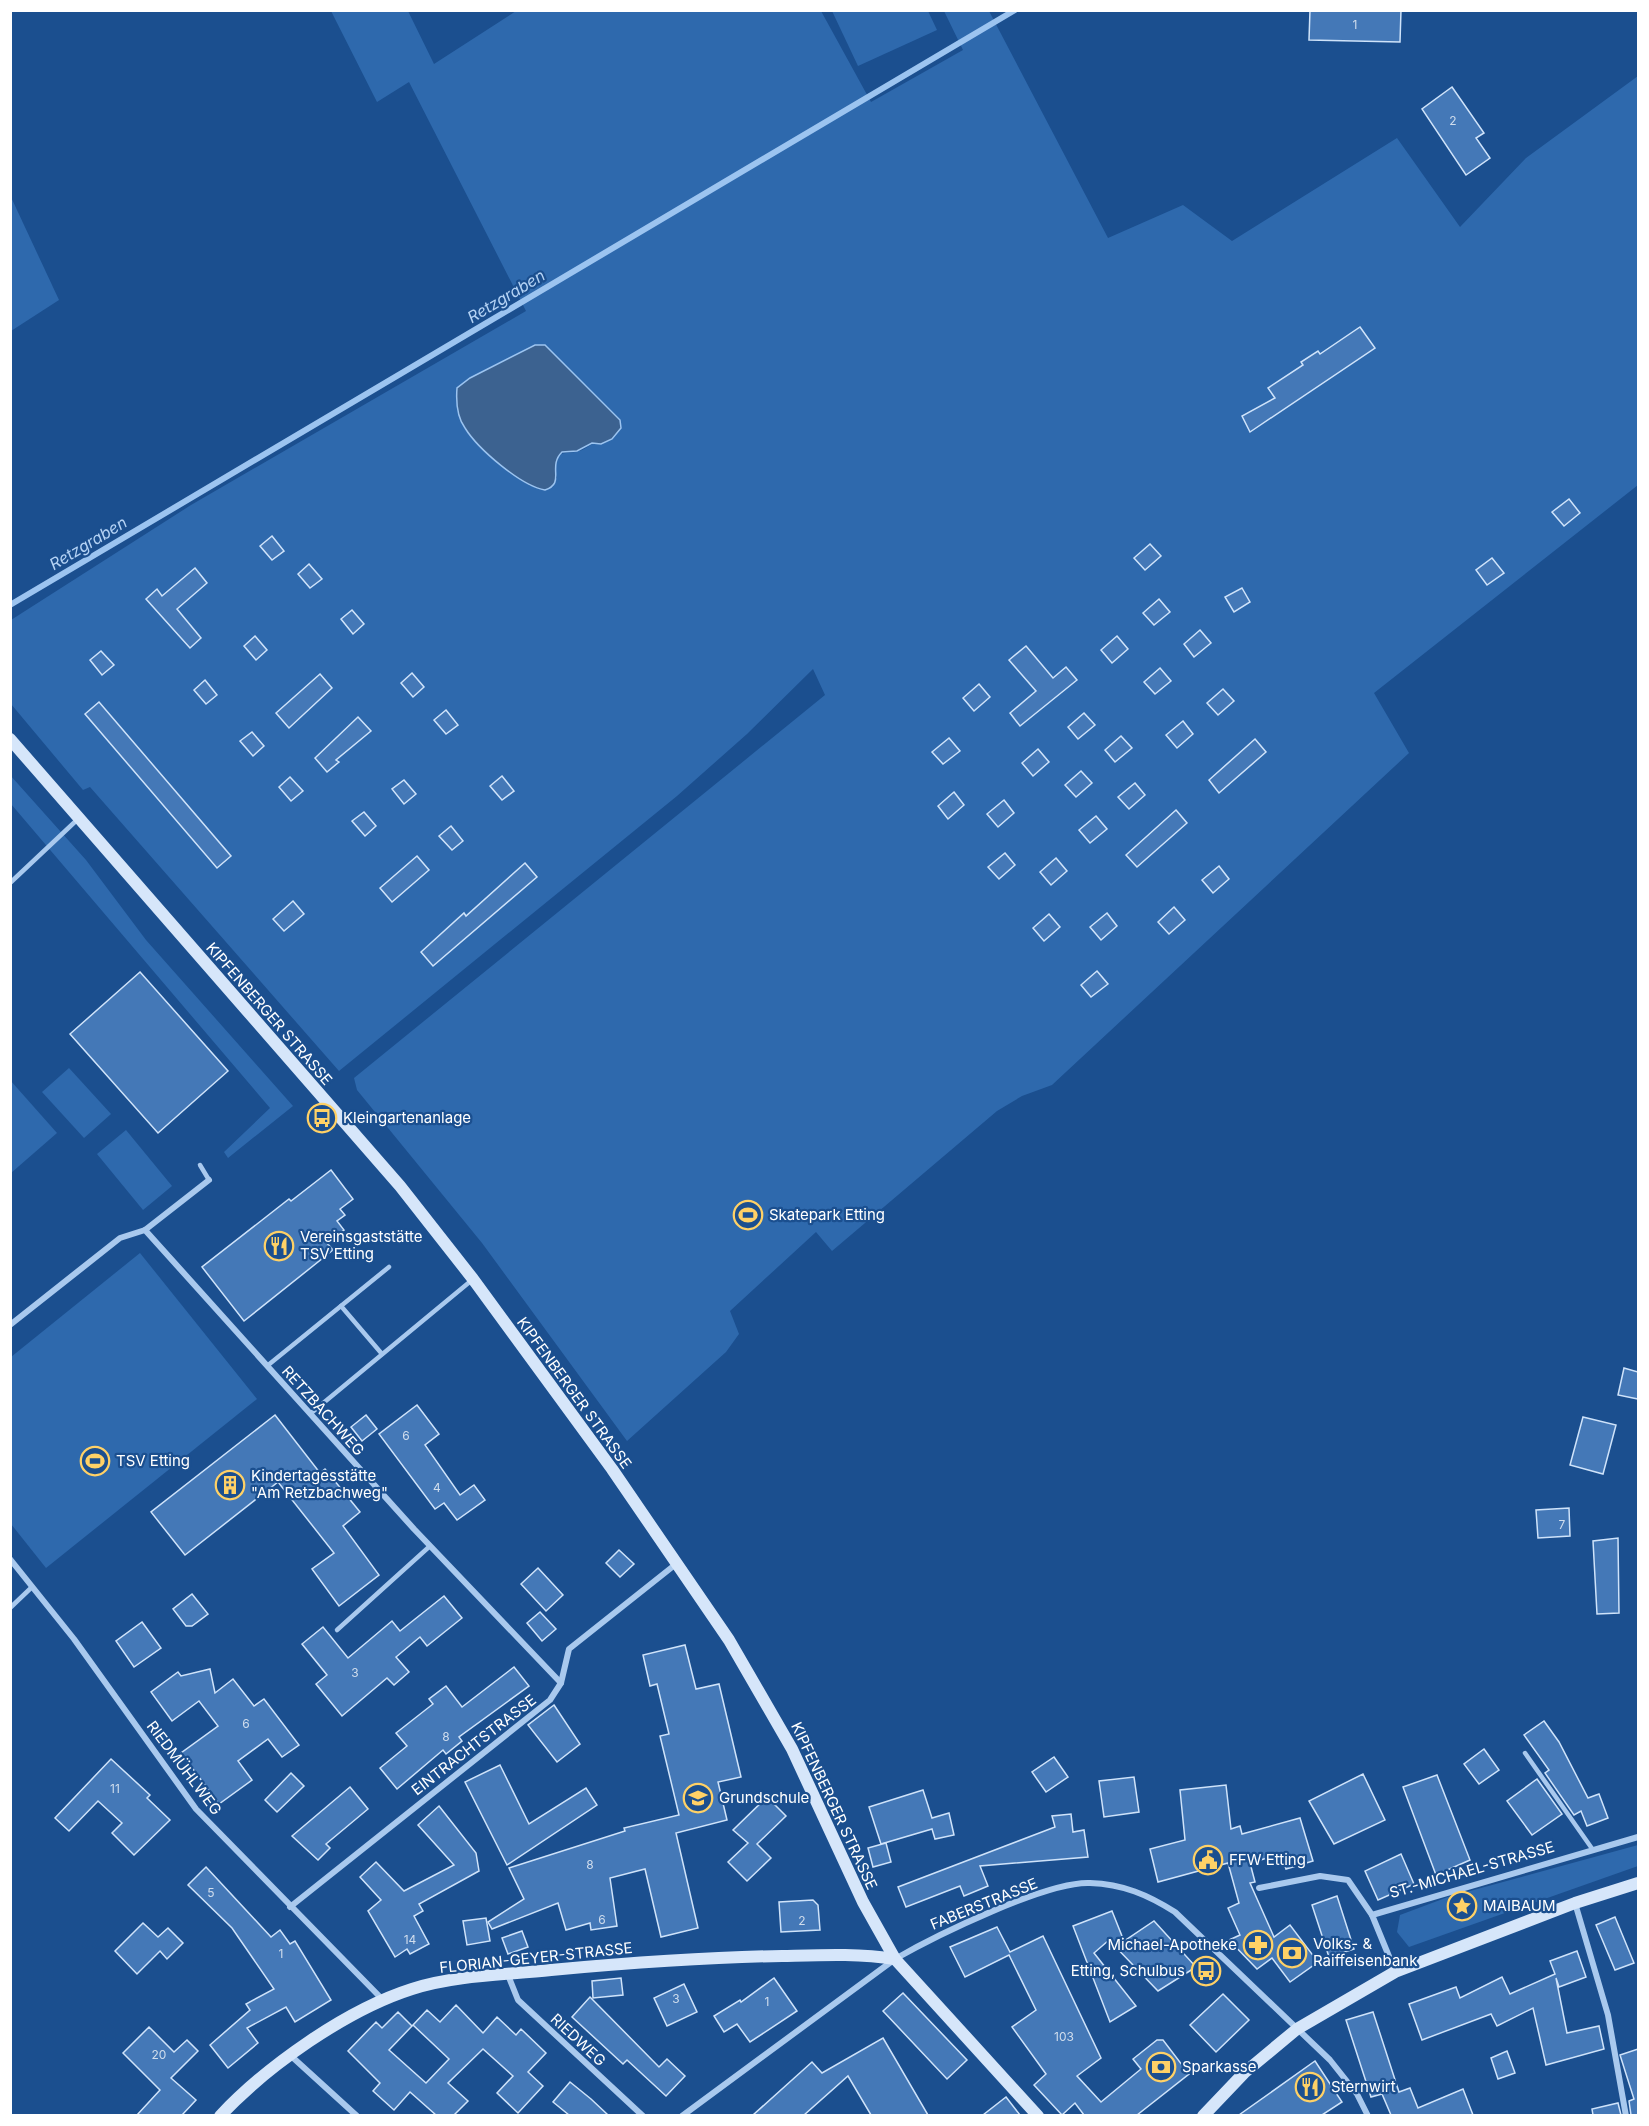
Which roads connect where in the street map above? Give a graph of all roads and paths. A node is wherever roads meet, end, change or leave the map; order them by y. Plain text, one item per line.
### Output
1 (10, 739) edge
2 (79, 818) junction
3 (10, 884) edge
4 (200, 1165) dead end
5 (210, 1180) joint
6 (145, 1230) junction
7 (389, 1267) dead end
8 (473, 1279) junction
9 (341, 1306) junction
10 (10, 1325) edge
11 (382, 1354) junction
12 (267, 1366) junction
13 (310, 1414) junction
14 (430, 1546) junction
15 (10, 1559) edge
16 (676, 1564) junction
17 (32, 1587) junction
18 (10, 1608) edge
19 (337, 1630) dead end
20 (561, 1683) junction
21 (1525, 1753) dead end
22 (1638, 1837) edge
23 (1593, 1850) junction
24 (1638, 1883) edge
25 (1259, 1888) dead end
26 (1575, 1903) junction
27 (290, 1907) junction
28 (1372, 1915) junction
29 (895, 1959) junction
30 (1395, 1972) junction
31 (508, 1975) junction
32 (383, 2000) junction
33 (1297, 2029) junction
34 (290, 2054) junction
35 (220, 2115) edge
36 (357, 2115) edge
37 (643, 2115) edge
38 (682, 2115) edge
39 (1038, 2115) edge
40 (1203, 2115) edge
41 (1368, 2115) edge
42 (1626, 2115) edge

1 - 2 street, KIPFENBERGER STRASSE
2 - 3 lane
2 - 8 street, KIPFENBERGER STRASSE
4 - 5 lane
5 - 6 street
6 - 10 street
6 - 12 street, RETZBACHWEG
7 - 9 lane
8 - 11 lane
8 - 16 street, KIPFENBERGER STRASSE
9 - 11 lane
9 - 12 lane
11 - 13 lane
12 - 13 street, RETZBACHWEG
13 - 14 street, RETZBACHWEG
14 - 19 lane
14 - 20 street, RETZBACHWEG
15 - 17 street, RIEDMÜHLWEG
16 - 20 street, EINTRACHTSTRASSE
16 - 29 street, KIPFENBERGER STRASSE
17 - 18 lane
17 - 27 street, RIEDMÜHLWEG
20 - 27 street, EINTRACHTSTRASSE
21 - 23 lane
22 - 23 street, ST.-MICHAEL-STRASSE
23 - 28 street, ST.-MICHAEL-STRASSE
24 - 26 street
25 - 28 street
26 - 30 street
26 - 42 street
27 - 32 street, RIEDMÜHLWEG
28 - 30 street
29 - 31 street, FLORIAN-GEYER-STRASSE
29 - 33 street, FABERSTRASSE
29 - 38 street, FABERSTRASSE
29 - 39 street, KIPFENBERGER STRASSE
30 - 33 street
31 - 32 street, FLORIAN-GEYER-STRASSE
31 - 37 street, RIEDWEG
32 - 34 street, FLORIAN-GEYER-STRASSE
33 - 40 street
33 - 41 street, FABERSTRASSE
34 - 35 street, FLORIAN-GEYER-STRASSE
34 - 36 street

